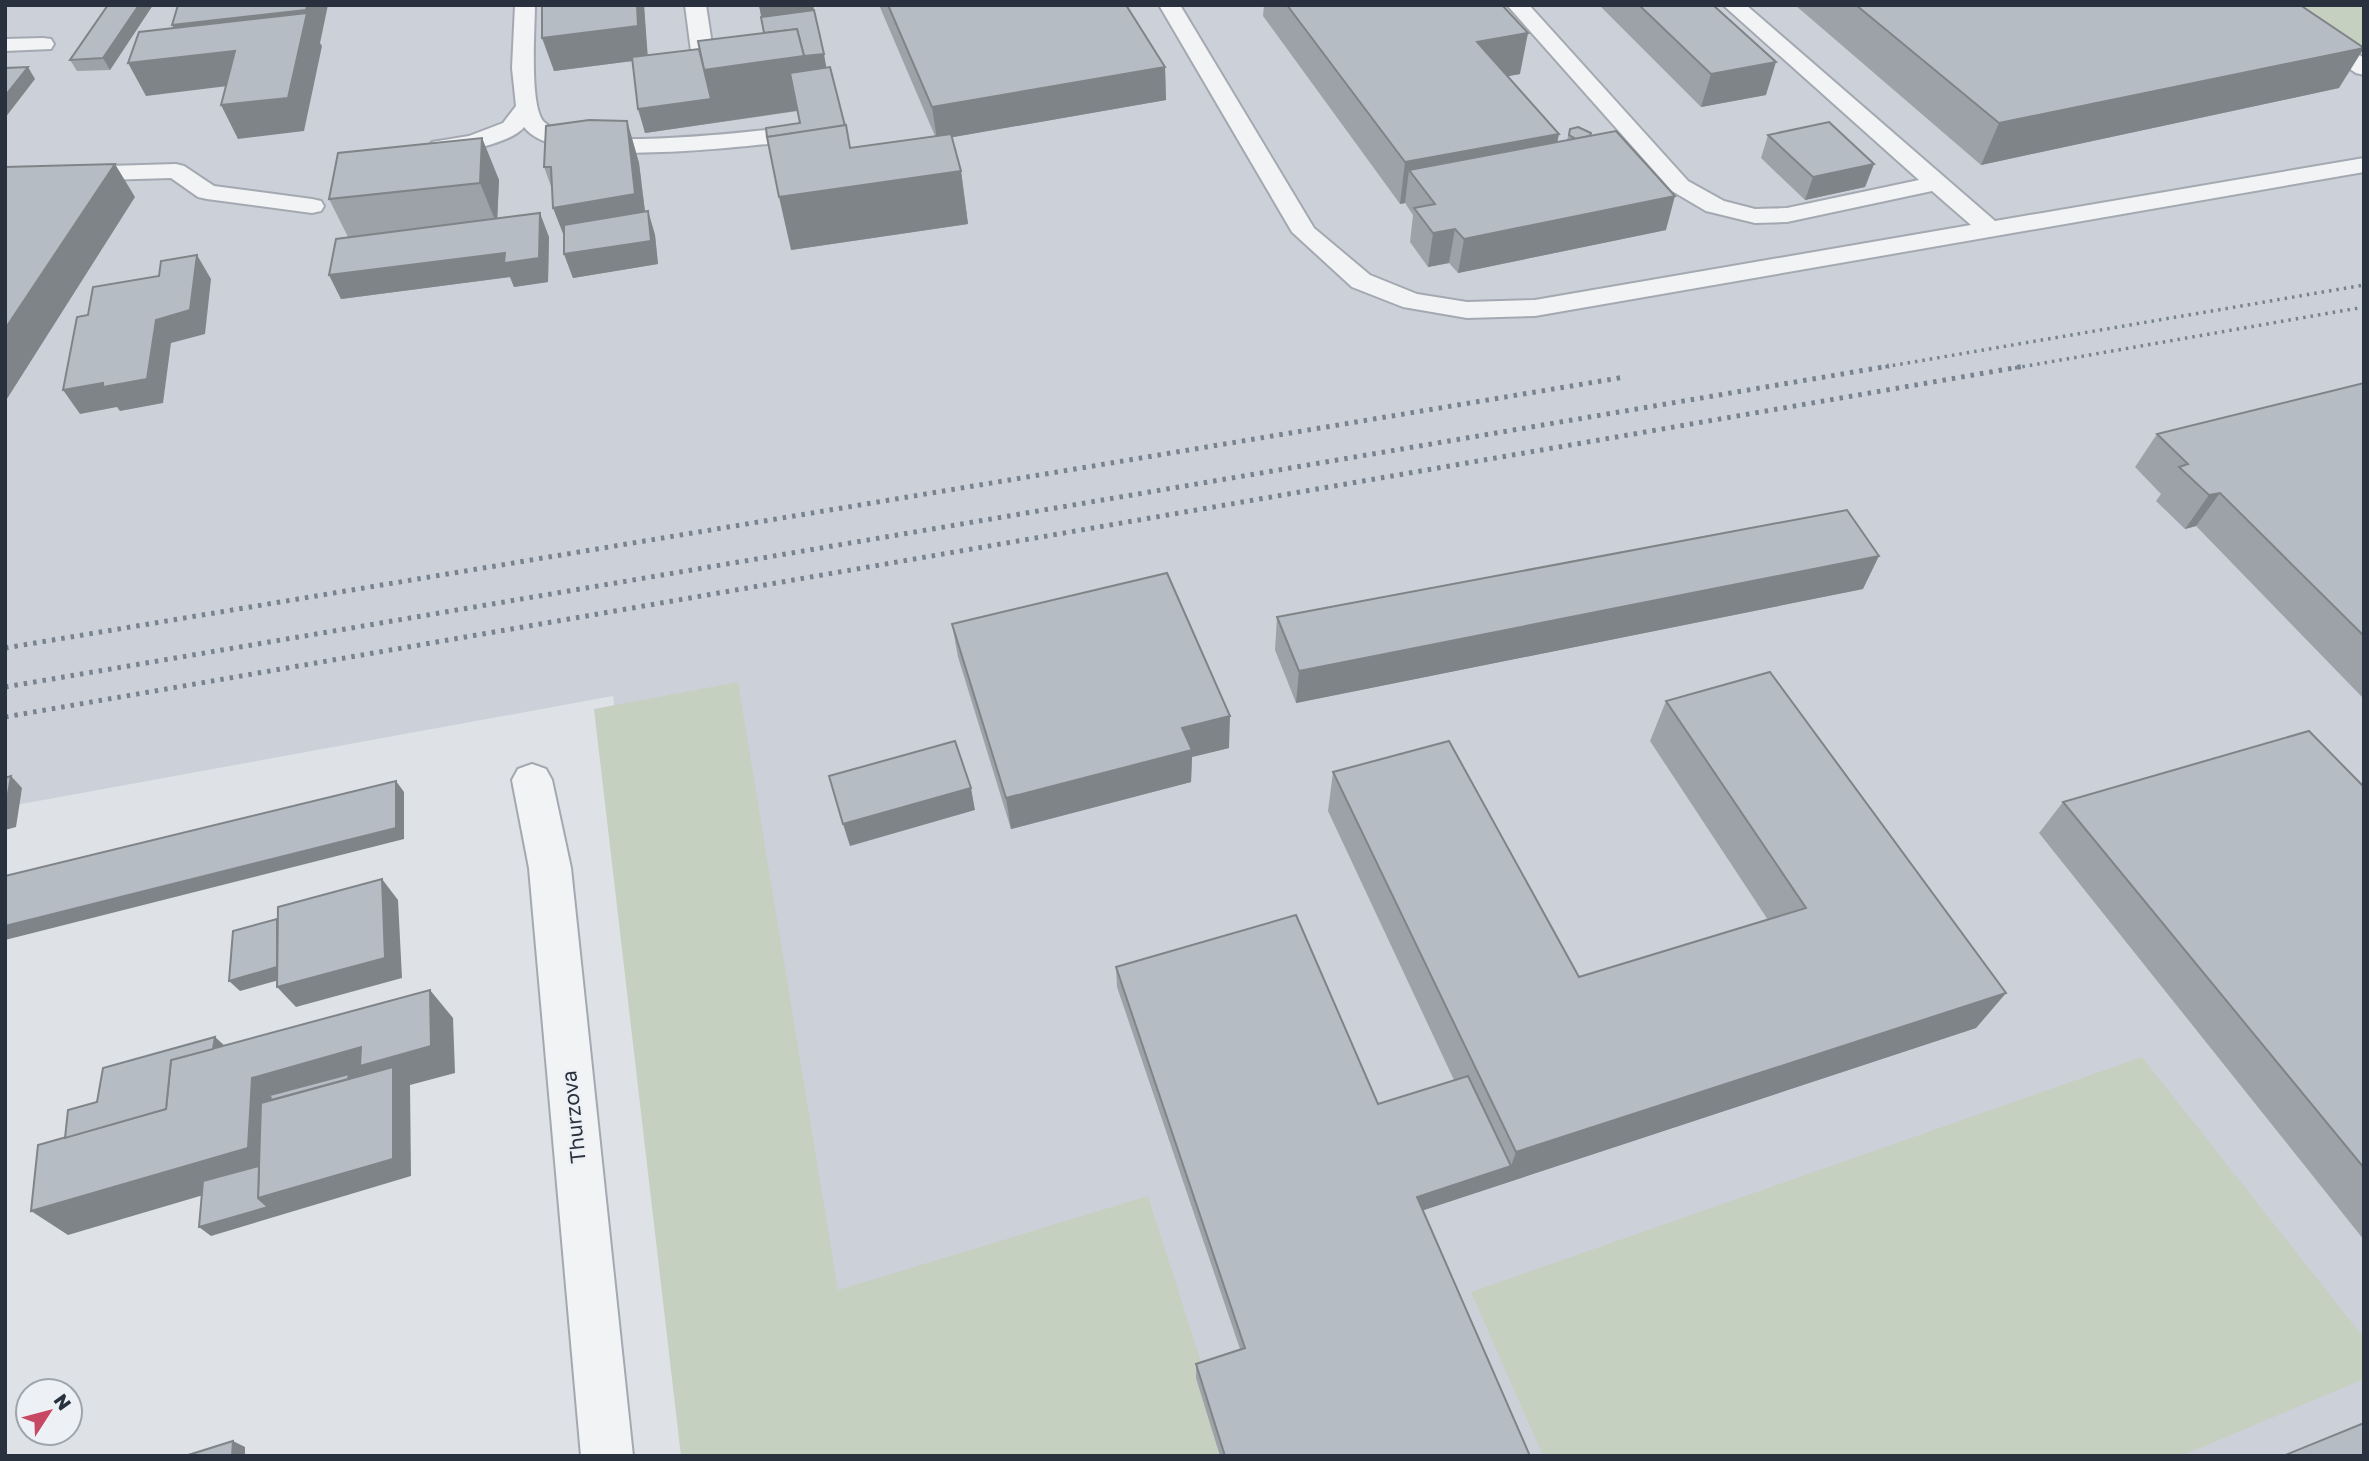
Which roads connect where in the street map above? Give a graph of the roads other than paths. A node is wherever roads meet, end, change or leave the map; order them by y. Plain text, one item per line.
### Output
1 (525, 5) edge
2 (695, 5) edge
3 (1169, 5) edge
4 (1517, 5) edge
5 (1733, 5) edge
6 (2264, 5) edge
7 (43, 44) dead end
8 (5, 45) edge
9 (702, 51) edge
10 (2364, 68) edge
11 (526, 108) junction
12 (777, 136) edge
13 (412, 152) edge
14 (2364, 165) edge
15 (5, 176) edge
16 (1937, 183) junction
17 (312, 206) dead end
18 (1992, 230) junction
19 (532, 780) dead end
20 (607, 1456) edge

1 - 11 lane
2 - 9 lane
3 - 18 lane
4 - 16 lane
5 - 16 lane
6 - 10 lane
7 - 8 lane
11 - 12 lane
11 - 13 lane
14 - 18 lane
15 - 17 lane
16 - 18 lane
19 - 20 street, Thurzova

